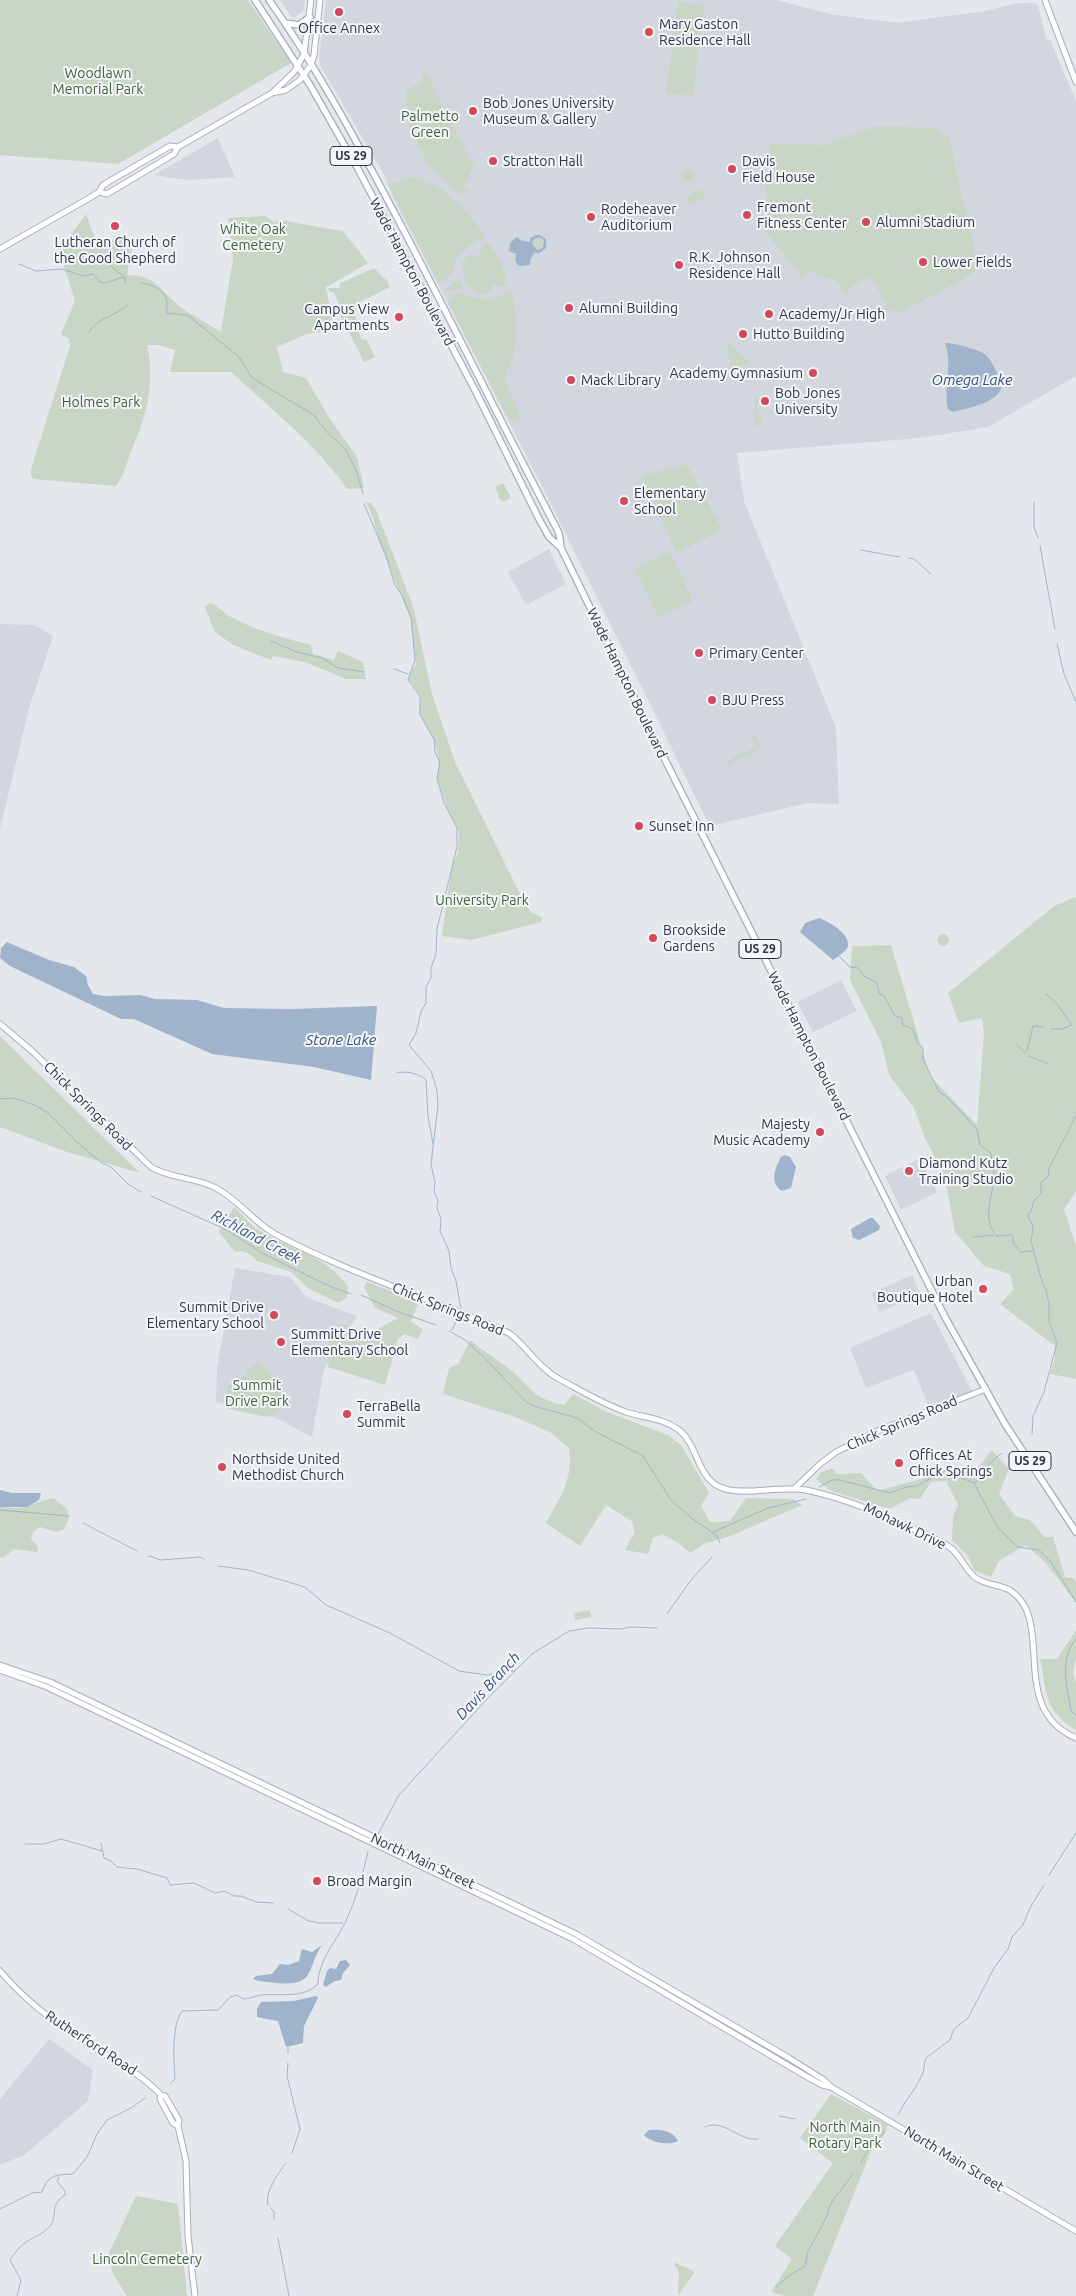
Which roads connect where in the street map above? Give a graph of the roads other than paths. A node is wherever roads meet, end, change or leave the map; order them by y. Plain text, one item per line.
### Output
1 (255, 0) edge
2 (268, 0) edge
3 (311, 0) edge
4 (320, 0) edge
5 (1045, 0) edge
6 (310, 17) junction
7 (285, 23) junction
8 (304, 54) junction
9 (312, 65) junction
10 (298, 67) junction
11 (304, 76) junction
12 (1076, 82) edge
13 (326, 90) junction
14 (272, 93) junction
15 (317, 96) junction
16 (350, 130) junction
17 (340, 136) junction
18 (178, 148) junction
19 (99, 192) junction
20 (413, 248) junction
21 (0, 249) edge
22 (404, 254) junction
23 (561, 548) junction
24 (0, 1024) edge
25 (986, 1389) junction
26 (795, 1488) junction
27 (1076, 1532) edge
28 (0, 1665) edge
29 (0, 1670) edge
30 (1076, 1738) edge
31 (0, 1971) edge
32 (831, 2087) junction
33 (1076, 2231) edge
34 (196, 2296) edge

1 - 10 main road, Wade Hampton Boulevard / US 29
2 - 7 main road, Wade Hampton Boulevard / US 29
3 - 6 street
4 - 9 street
5 - 12 street
6 - 7 main road
6 - 8 street
7 - 8 main road, Wade Hampton Boulevard / US 29
8 - 9 main road, Wade Hampton Boulevard / US 29
8 - 10 street
9 - 11 street
9 - 13 main road, Wade Hampton Boulevard / US 29
10 - 11 main road, Wade Hampton Boulevard / US 29
10 - 14 street
11 - 14 street
11 - 15 main road, Wade Hampton Boulevard / US 29
13 - 15 main road
13 - 16 main road, Wade Hampton Boulevard / US 29
14 - 18 street
15 - 17 main road, Wade Hampton Boulevard / US 29
16 - 17 main road
16 - 20 main road, Wade Hampton Boulevard / US 29
17 - 22 main road, Wade Hampton Boulevard / US 29
18 - 19 street
18 - 19 street
19 - 21 street
20 - 22 main road
20 - 23 main road, Wade Hampton Boulevard / US 29
22 - 23 main road, Wade Hampton Boulevard / US 29
23 - 25 main road, Wade Hampton Boulevard / US 29
24 - 26 street, Chick Springs Road
25 - 26 street, Chick Springs Road
25 - 27 main road, Wade Hampton Boulevard / US 29
26 - 30 street, Mohawk Drive
28 - 32 street, North Main Street
29 - 32 street, North Main Street
31 - 34 street, Rutherford Road
32 - 33 street, North Main Street

